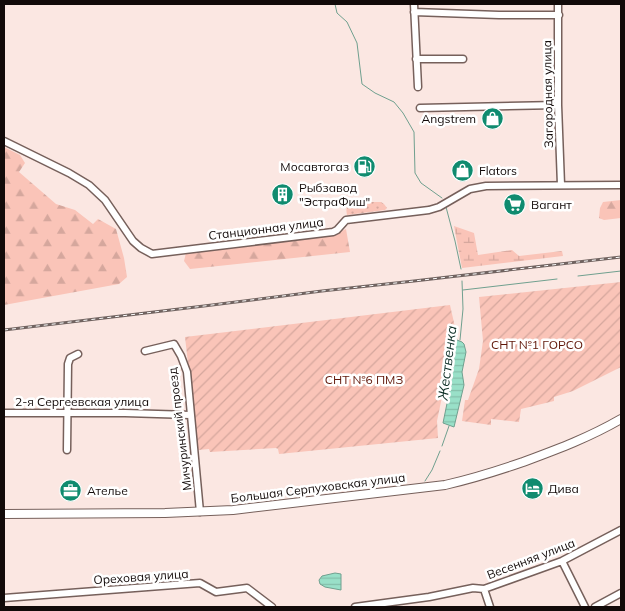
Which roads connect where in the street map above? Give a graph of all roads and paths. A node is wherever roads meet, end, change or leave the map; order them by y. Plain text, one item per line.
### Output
1 (414, 4) edge
2 (558, 4) edge
3 (414, 12) junction
4 (559, 16) junction
5 (463, 59) dead end
6 (416, 60) junction
7 (418, 87) dead end
8 (558, 105) junction
9 (420, 108) dead end
10 (4, 141) edge
11 (560, 185) junction
12 (621, 185) edge
13 (146, 351) dead end
14 (78, 354) dead end
15 (4, 413) edge
16 (68, 413) junction
17 (190, 415) junction
18 (621, 419) edge
19 (621, 425) edge
20 (67, 450) dead end
21 (200, 512) junction
22 (4, 514) edge
23 (4, 519) edge
24 (621, 530) edge
25 (562, 562) junction
26 (484, 589) junction
27 (621, 593) edge
28 (4, 598) edge
29 (272, 607) edge
30 (355, 607) edge
31 (490, 607) edge
32 (585, 607) edge
33 (595, 607) edge

1 - 3 street
2 - 4 street, Загородная улица
3 - 4 street
3 - 6 street
4 - 8 street, Загородная улица
5 - 6 street
6 - 7 street
8 - 9 street
8 - 11 street, Загородная улица
10 - 11 street, Станционная улица
11 - 12 street, Станционная улица
13 - 17 street, Мичуринский проезд
14 - 16 street
15 - 16 street, 2-я Сергеевская улица
16 - 17 street, 2-я Сергеевская улица
16 - 20 street
17 - 21 street, Мичуринский проезд
18 - 21 main road, Большая Серпуховская улица
19 - 23 main road, Большая Серпуховская улица
21 - 22 main road, Большая Серпуховская улица
24 - 25 street, Весенняя улица
25 - 26 street, Весенняя улица
25 - 32 street
26 - 30 street, Весенняя улица
26 - 31 street
27 - 33 street
28 - 29 street, Ореховая улица

